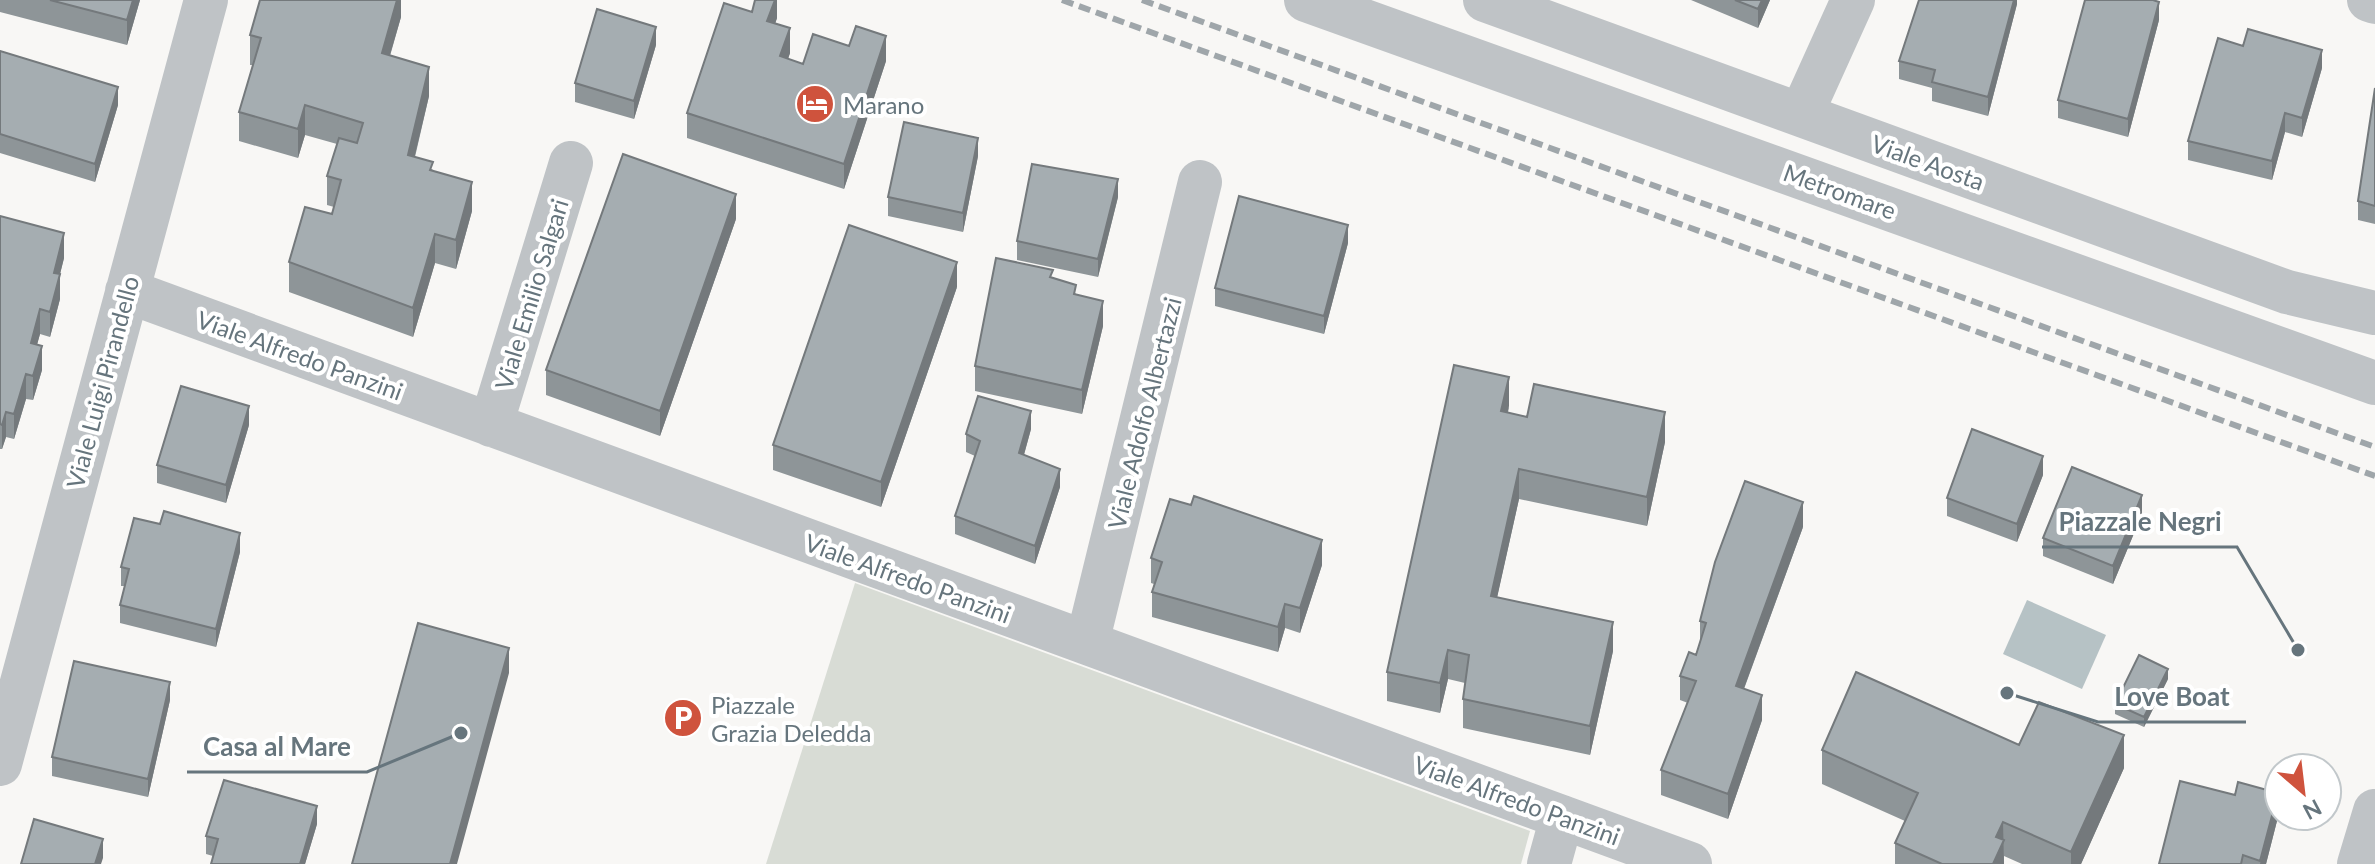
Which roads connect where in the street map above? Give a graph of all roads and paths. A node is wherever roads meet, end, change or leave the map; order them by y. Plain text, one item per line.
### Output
1 (206, 0) edge
2 (1306, 0) edge
3 (1485, 0) edge
4 (1853, 0) edge
5 (2369, 0) edge
6 (2375, 2) edge
7 (1801, 115) junction
8 (571, 163) dead end
9 (1200, 182) dead end
10 (127, 291) junction
11 (2375, 313) edge
12 (2375, 383) edge
13 (491, 425) junction
14 (1087, 643) junction
15 (0, 764) edge
16 (2375, 811) edge
17 (1562, 817) junction
18 (1549, 864) edge
19 (1690, 864) edge
20 (2359, 864) edge

1 - 10 street, Viale Luigi Pirandello
2 - 12 street, Metromare
3 - 7 street, Viale Aosta
4 - 7 street
5 - 6 street
7 - 11 street, Viale Aosta
8 - 13 street, Viale Emilio Salgari
9 - 14 street, Viale Adolfo Albertazzi
10 - 13 street, Viale Alfredo Panzini
10 - 15 street, Viale Luigi Pirandello
13 - 14 street, Viale Alfredo Panzini
14 - 17 street, Viale Alfredo Panzini
16 - 20 street
17 - 18 street
17 - 19 street, Viale Alfredo Panzini

